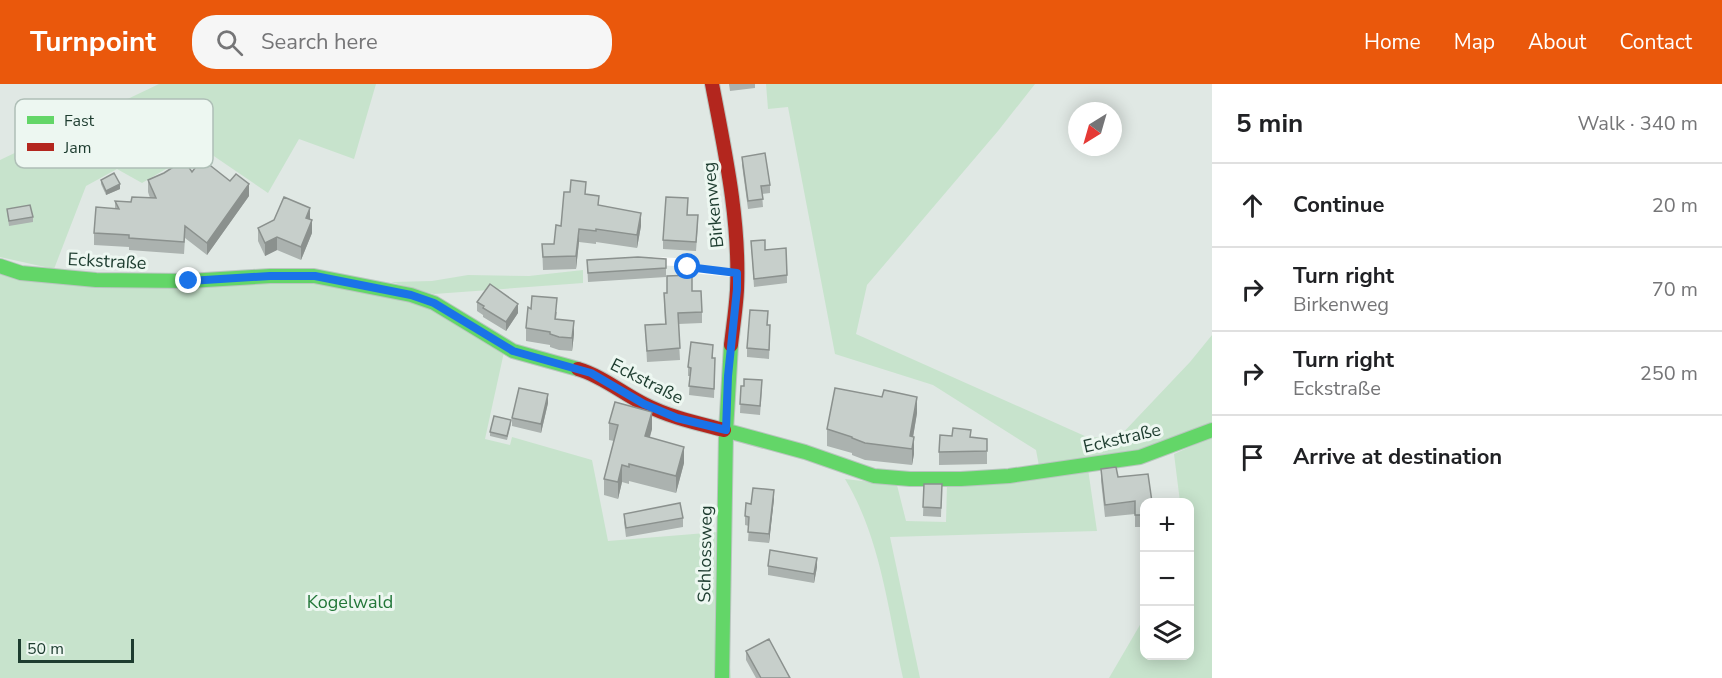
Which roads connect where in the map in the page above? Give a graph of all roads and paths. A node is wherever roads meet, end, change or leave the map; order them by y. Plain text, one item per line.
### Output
1 (712, 84) edge
2 (646, 260) edge
3 (0, 266) edge
4 (737, 273) junction
5 (726, 430) junction
6 (1212, 430) edge
7 (722, 678) edge

1 - 4 street, Birkenweg
2 - 4 lane
3 - 5 street, Eckstraße
4 - 5 street, Birkenweg
5 - 6 street, Eckstraße
5 - 7 street, Schlossweg

